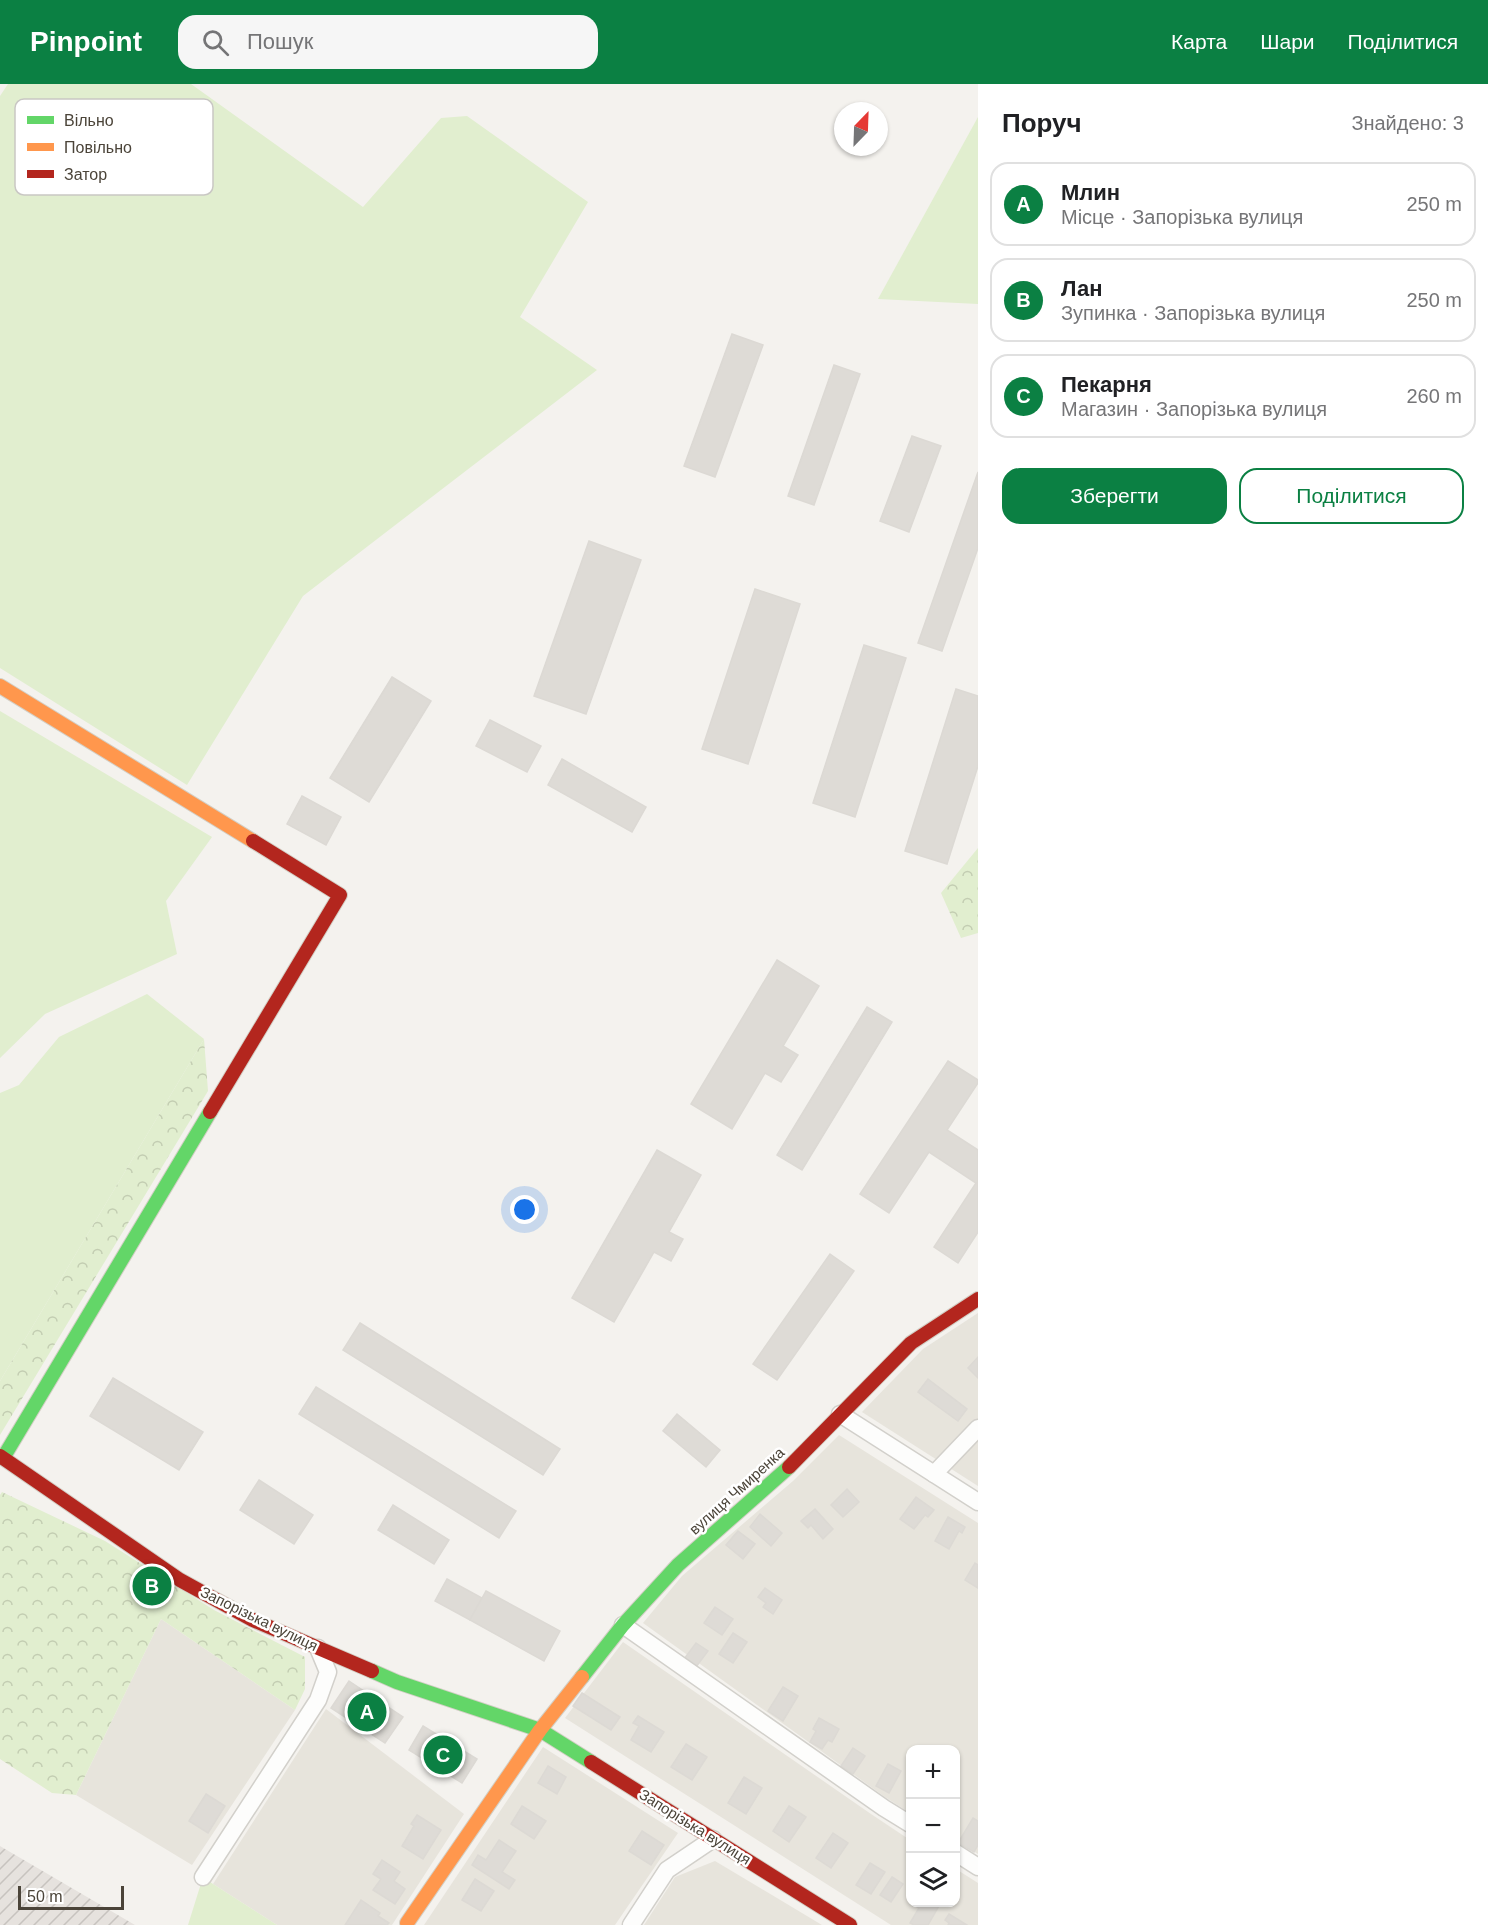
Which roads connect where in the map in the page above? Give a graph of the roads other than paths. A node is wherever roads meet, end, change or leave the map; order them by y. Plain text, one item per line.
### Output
1 (0, 686) edge
2 (978, 1299) edge
3 (840, 1413) junction
4 (978, 1428) edge
5 (1, 1457) edge
6 (934, 1474) junction
7 (978, 1502) edge
8 (623, 1625) junction
9 (318, 1648) junction
10 (540, 1730) junction
11 (906, 1822) edge
12 (713, 1839) junction
13 (960, 1856) edge
14 (978, 1867) edge
15 (203, 1876) dead end
16 (407, 1923) dead end
17 (631, 1925) edge
18 (850, 1925) edge

1 - 5 street
2 - 3 street, вулиця Чмиренка
3 - 6 street
3 - 8 street, вулиця Чмиренка
4 - 6 street
5 - 9 street, Запорізька вулиця
6 - 7 street
8 - 10 street, вулиця Чмиренка
8 - 11 street
9 - 10 street, Запорізька вулиця
9 - 15 street
10 - 12 street, Запорізька вулиця
10 - 16 street
12 - 17 street
12 - 18 street, Запорізька вулиця
13 - 14 street

